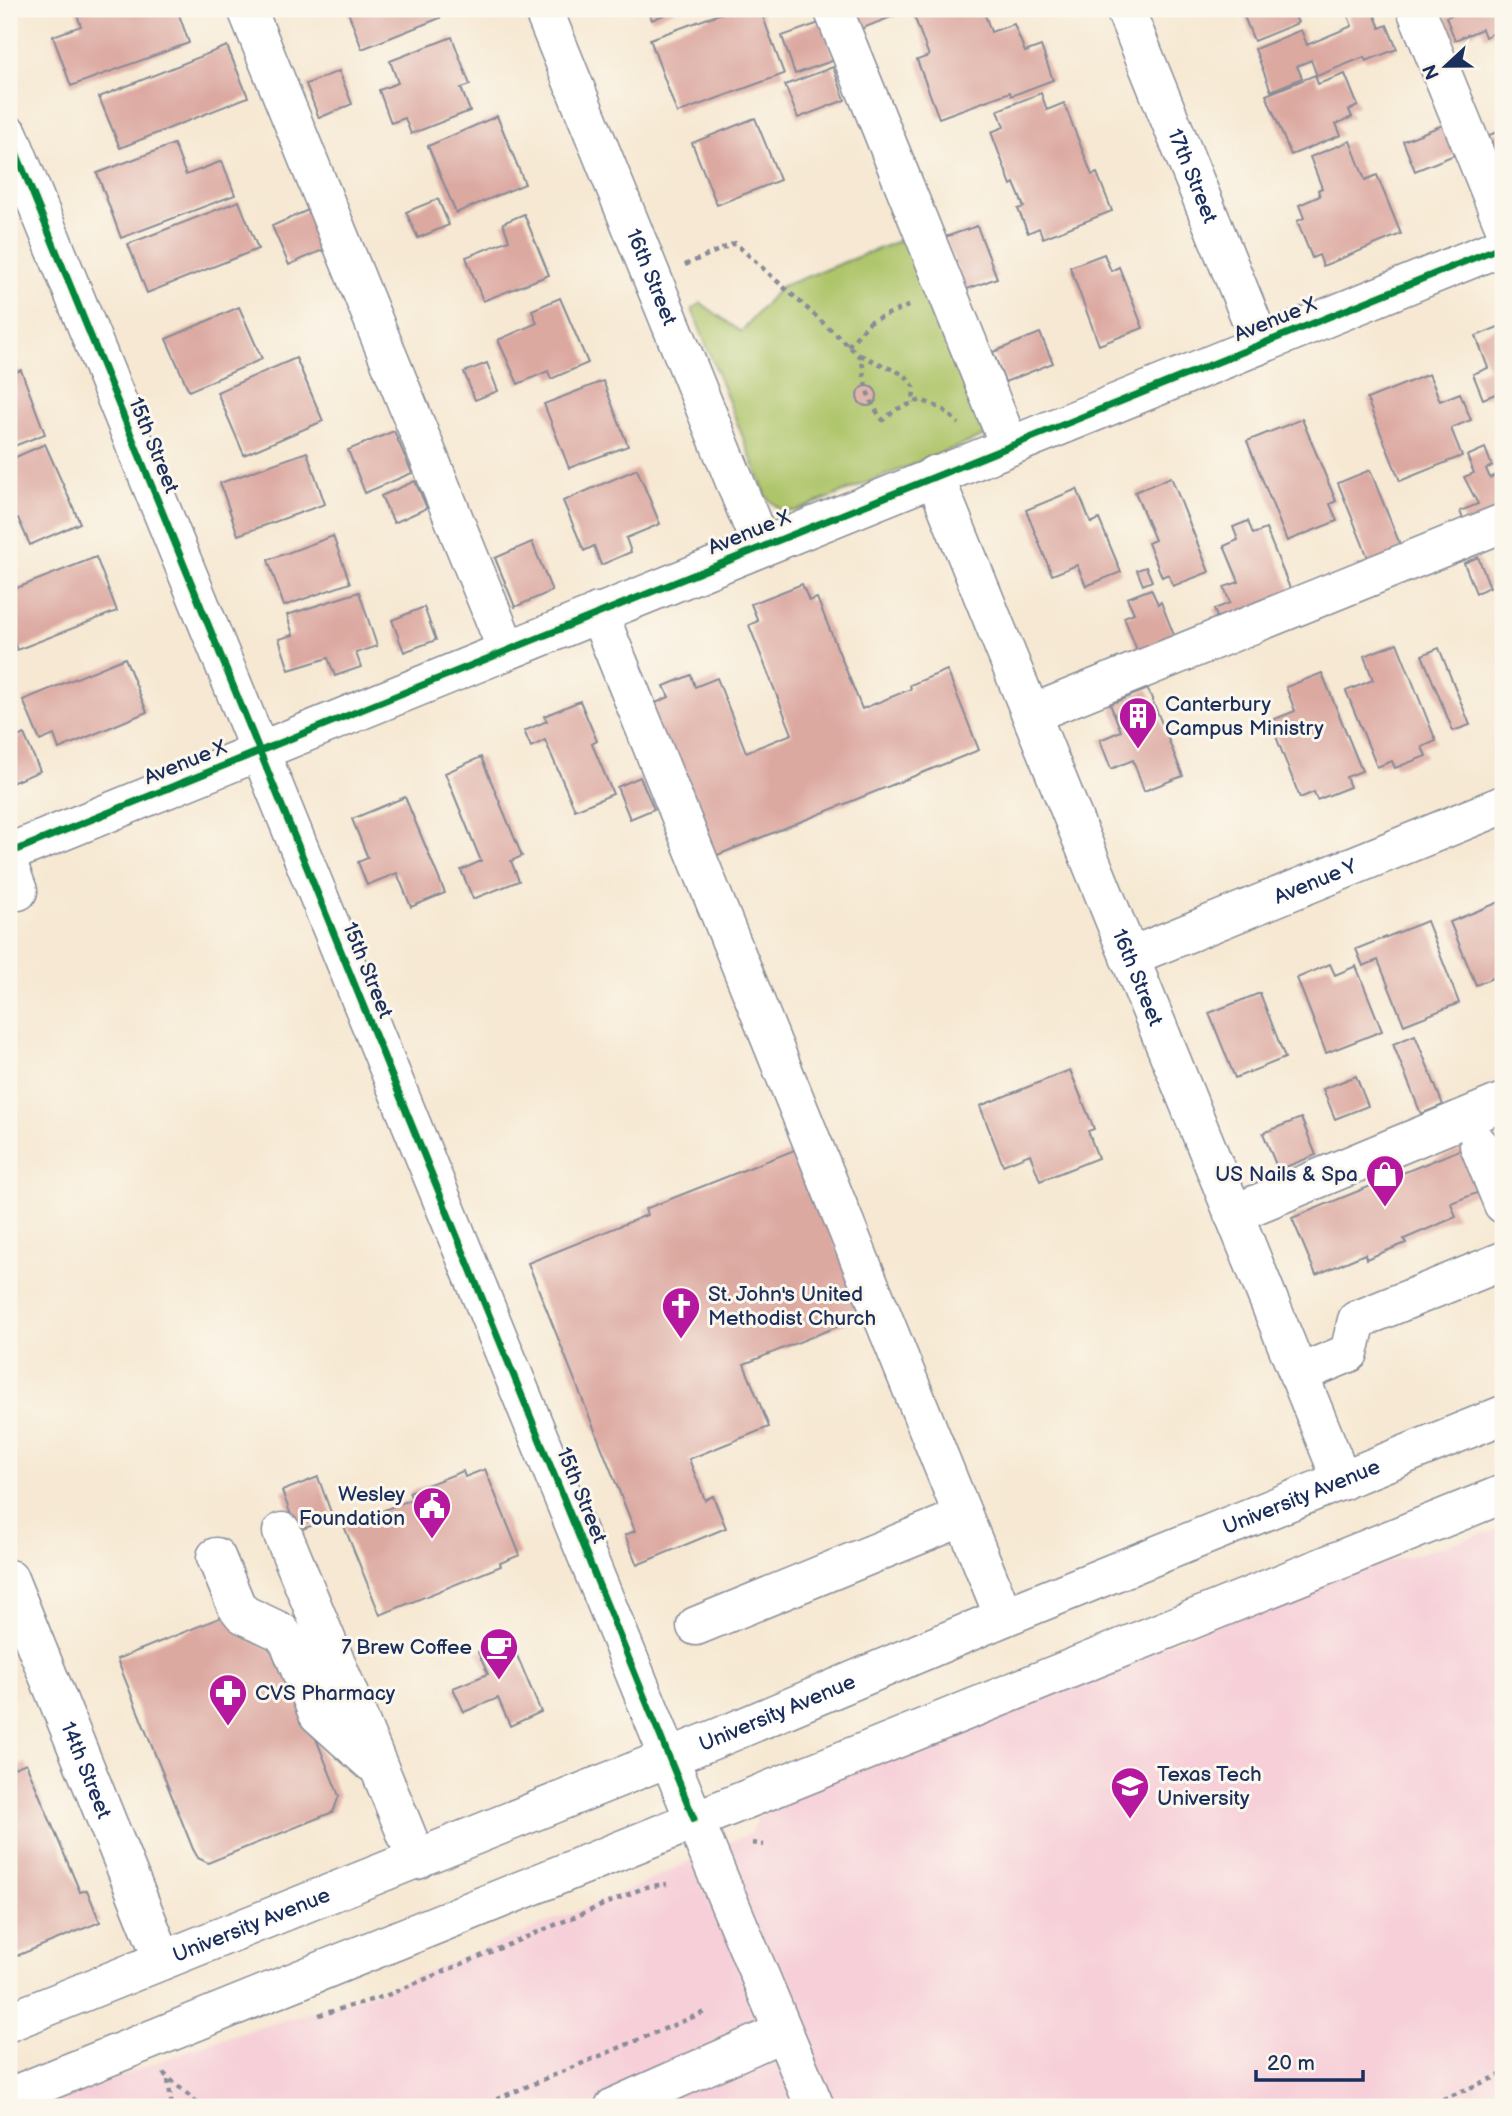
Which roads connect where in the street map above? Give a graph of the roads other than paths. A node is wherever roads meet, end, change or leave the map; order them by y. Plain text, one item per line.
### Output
1 (247, 9) edge
2 (543, 9) edge
3 (833, 9) edge
4 (1125, 9) edge
5 (1416, 9) edge
6 (9, 135) edge
7 (1503, 223) edge
8 (1503, 246) edge
9 (1261, 344) junction
10 (1000, 449) junction
11 (934, 475) junction
12 (1503, 523) edge
13 (761, 546) junction
14 (598, 612) junction
15 (507, 650) junction
16 (1031, 714) junction
17 (260, 750) junction
18 (1503, 805) edge
19 (9, 853) edge
20 (1129, 957) junction
21 (1503, 1102) edge
22 (1479, 1145) dead end
23 (1503, 1204) edge
24 (1233, 1214) junction
25 (1503, 1261) edge
26 (1298, 1374) junction
27 (1503, 1415) edge
28 (1342, 1481) junction
29 (1503, 1494) edge
30 (963, 1517) junction
31 (282, 1532) dead end
32 (216, 1557) dead end
33 (9, 1579) edge
34 (1004, 1617) junction
35 (696, 1626) dead end
36 (670, 1758) junction
37 (380, 1771) junction
38 (694, 1819) junction
39 (417, 1860) junction
40 (163, 1960) junction
41 (9, 2022) edge
42 (783, 2032) junction
43 (9, 2097) edge
44 (614, 2107) edge
45 (815, 2107) edge

1 - 15 street
2 - 13 street, 16th Street
3 - 10 street
4 - 9 street, 17th Street
5 - 7 street
6 - 17 street, 15th Street
8 - 9 street, Avenue X
9 - 10 street, Avenue X
10 - 11 street, Avenue X
11 - 13 street, Avenue X
11 - 16 street, 16th Street
12 - 16 street
13 - 14 street, Avenue X
14 - 15 street, Avenue X
14 - 30 street
15 - 17 street, Avenue X
16 - 20 street, 16th Street
17 - 19 street, Avenue X
17 - 36 street, 15th Street
18 - 20 street, Avenue Y
20 - 24 street, 16th Street
21 - 24 street
22 - 23 street
24 - 26 street, 16th Street
25 - 26 street
26 - 28 street, 16th Street
27 - 28 street, University Avenue
28 - 34 street, University Avenue
29 - 38 street
30 - 34 street
30 - 35 street
31 - 37 street
32 - 37 street
33 - 40 street, 14th Street
34 - 36 street, University Avenue
36 - 38 street, 15th Street
36 - 39 street, University Avenue
37 - 39 street
38 - 42 street, 15th Street
38 - 43 street
39 - 40 street, University Avenue
40 - 41 street, University Avenue
42 - 44 street
42 - 45 street, 15th Street

